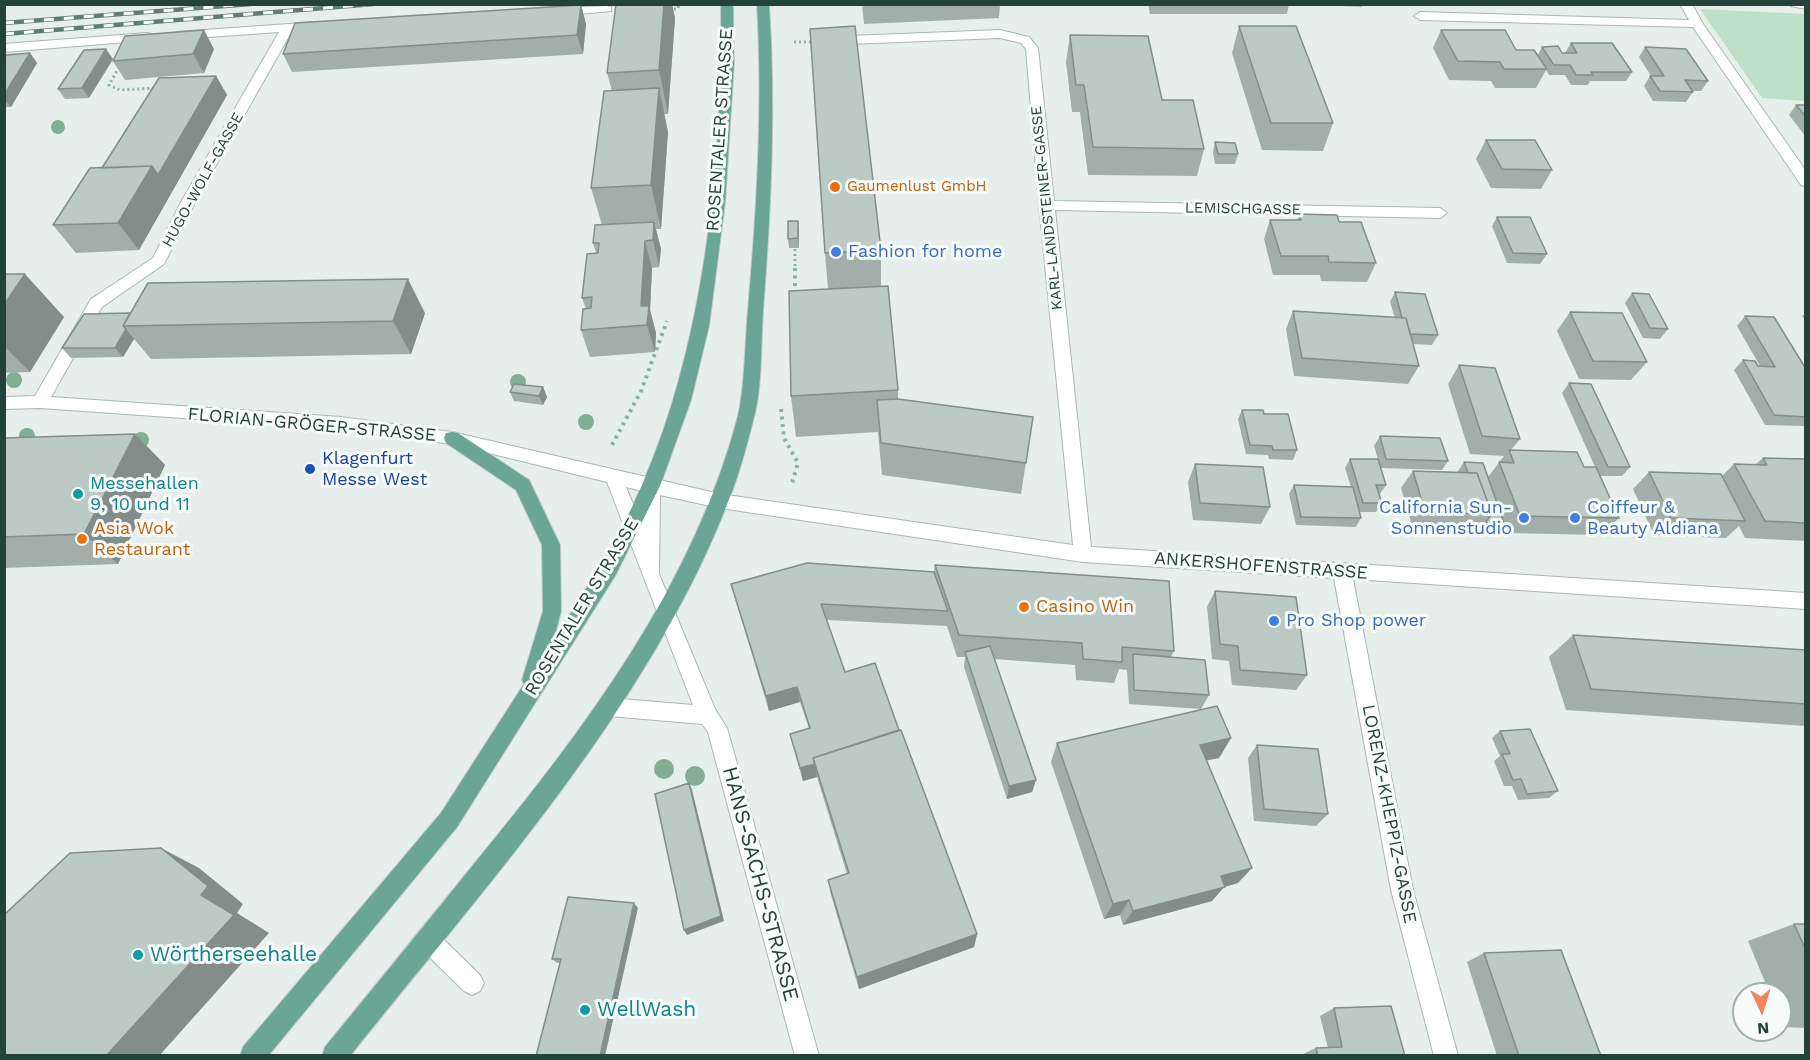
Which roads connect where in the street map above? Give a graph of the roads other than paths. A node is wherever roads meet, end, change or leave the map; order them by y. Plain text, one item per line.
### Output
1 (727, 4) edge
2 (763, 4) edge
3 (1686, 4) edge
4 (1795, 4) edge
5 (1806, 6) edge
6 (607, 9) dead end
7 (548, 13) edge
8 (1420, 16) dead end
9 (1697, 24) junction
10 (336, 25) edge
11 (288, 27) junction
12 (849, 40) edge
13 (4, 48) edge
14 (1806, 182) edge
15 (1047, 205) junction
16 (1440, 213) dead end
17 (40, 402) junction
18 (4, 403) edge
19 (452, 438) junction
20 (606, 474) junction
21 (651, 486) junction
22 (720, 501) junction
23 (632, 524) junction
24 (1083, 554) junction
25 (1342, 571) junction
26 (650, 574) junction
27 (1806, 601) edge
28 (665, 611) junction
29 (525, 702) junction
30 (609, 707) junction
31 (707, 715) junction
32 (428, 940) junction
33 (472, 983) dead end
34 (252, 1056) edge
35 (334, 1056) edge
36 (807, 1056) edge
37 (1446, 1056) edge

1 - 21 main road, ROSENTALER STRASSE
2 - 22 main road, ROSENTALER STRASSE
3 - 9 street
4 - 5 street
6 - 7 street
8 - 9 street
9 - 14 street
10 - 11 street
11 - 13 street
11 - 17 street, HUGO-WOLF-GASSE
12 - 15 street, KARL-LANDSTEINER-GASSE
15 - 16 street, LEMISCHGASSE
15 - 24 street, KARL-LANDSTEINER-GASSE
17 - 18 street, FLORIAN-GRÖGER-STRASSE
17 - 19 street, FLORIAN-GRÖGER-STRASSE
19 - 20 street, FLORIAN-GRÖGER-STRASSE
19 - 29 main road
20 - 21 street, FLORIAN-GRÖGER-STRASSE
20 - 23 street
21 - 22 street, FLORIAN-GRÖGER-STRASSE
21 - 23 main road, ROSENTALER STRASSE
21 - 26 street, HANS-SACHS-STRASSE
22 - 24 street, ANKERSHOFENSTRASSE
22 - 28 main road, ROSENTALER STRASSE
23 - 26 street
23 - 29 main road, ROSENTALER STRASSE
24 - 25 street, ANKERSHOFENSTRASSE
25 - 27 street, ANKERSHOFENSTRASSE
25 - 37 street, LORENZ-KHEPPIZ-GASSE
26 - 28 street, HANS-SACHS-STRASSE
28 - 30 main road, ROSENTALER STRASSE
28 - 31 street, HANS-SACHS-STRASSE
29 - 34 main road, ROSENTALER STRASSE
30 - 31 street
30 - 32 main road, ROSENTALER STRASSE
31 - 36 street, HANS-SACHS-STRASSE
32 - 33 street
32 - 35 main road, ROSENTALER STRASSE

